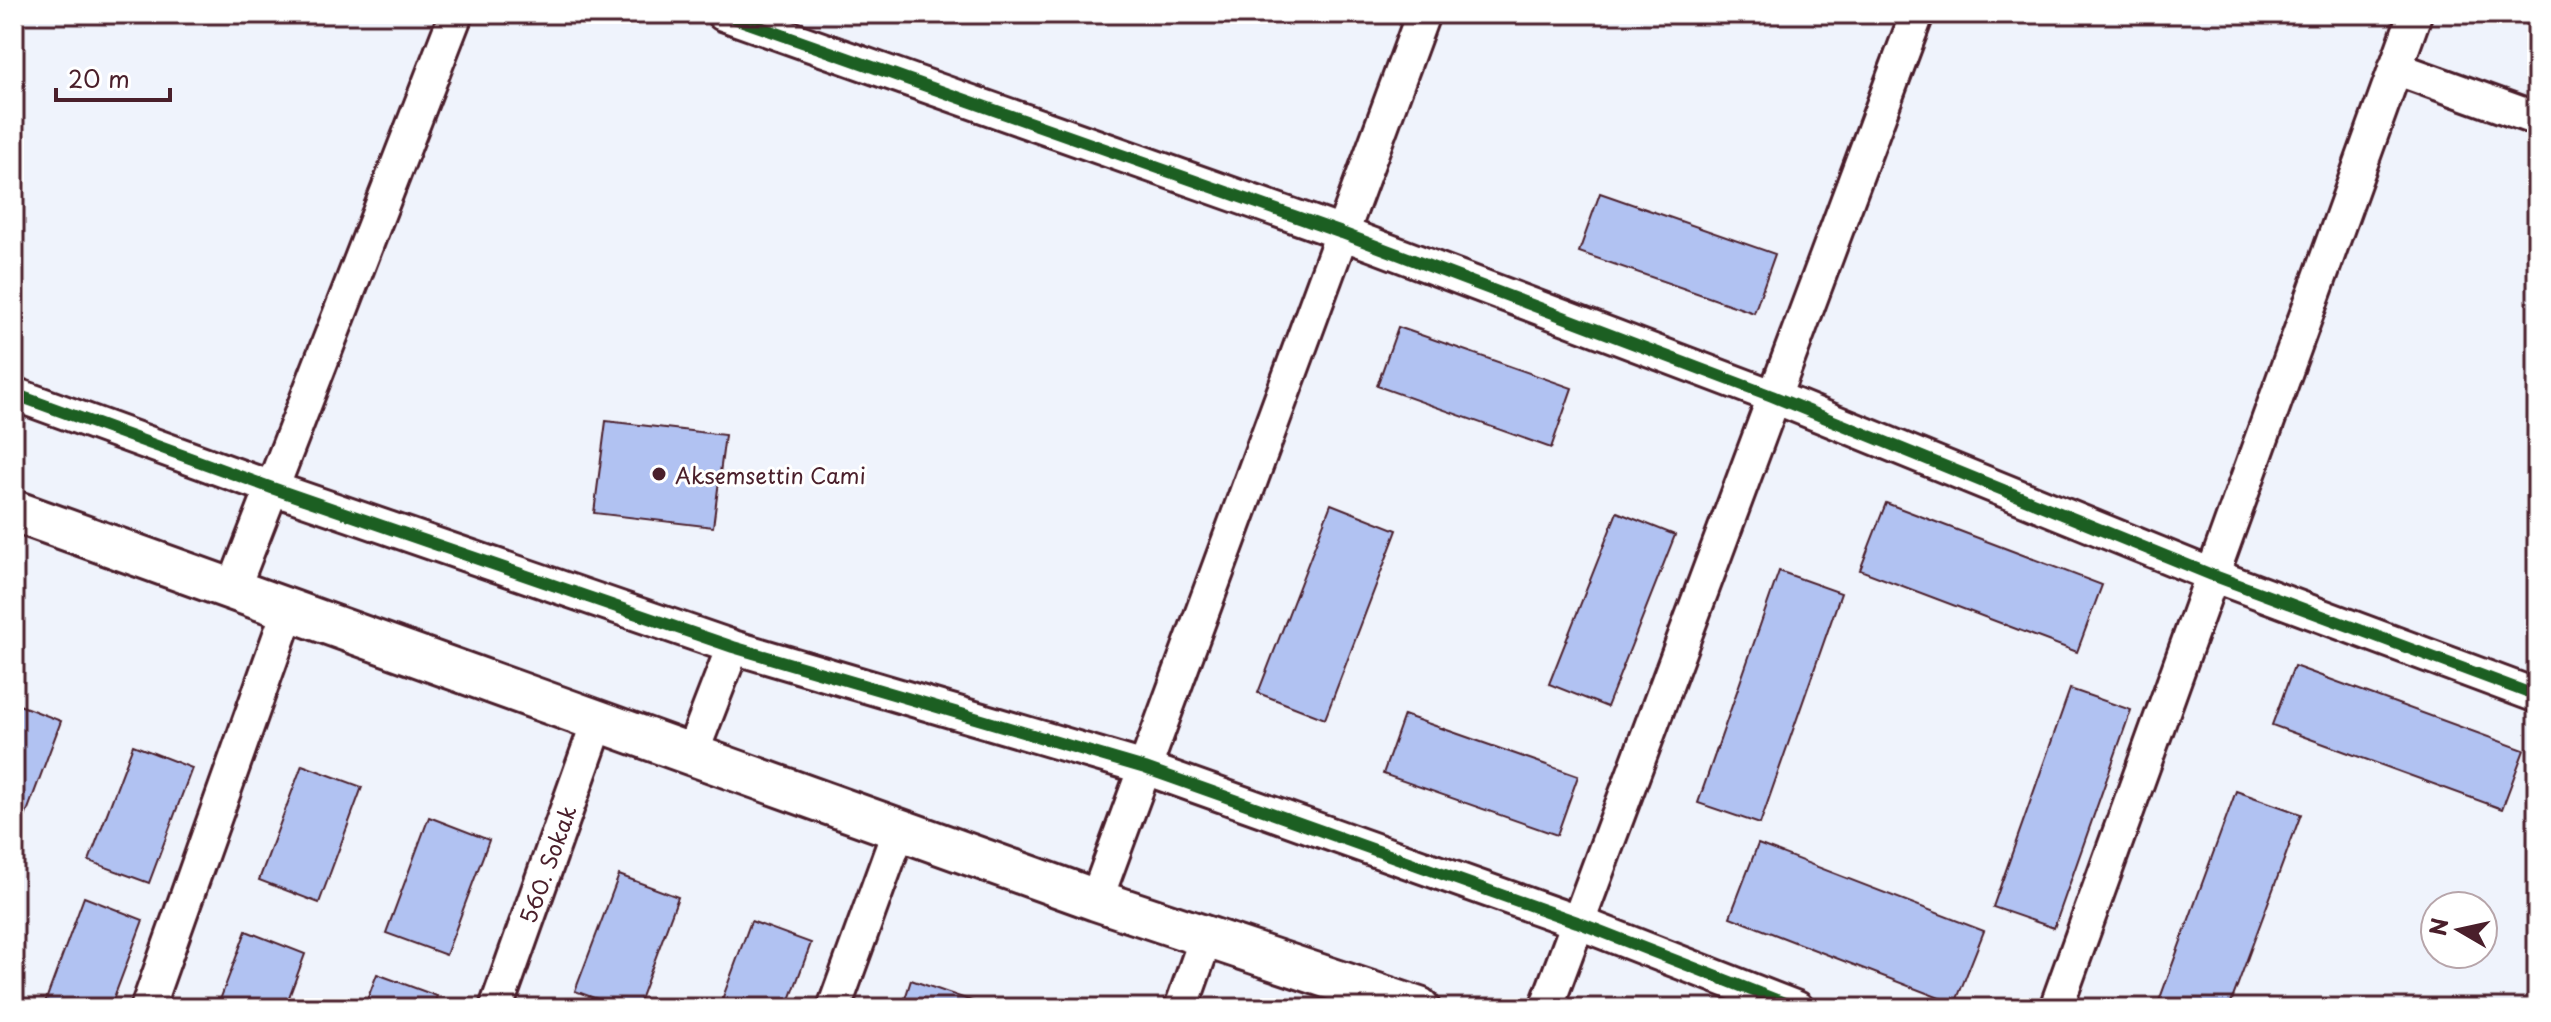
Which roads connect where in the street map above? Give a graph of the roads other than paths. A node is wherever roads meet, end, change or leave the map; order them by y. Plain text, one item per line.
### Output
1 (456, 14) edge
2 (723, 14) edge
3 (1423, 14) edge
4 (1917, 14) edge
5 (2415, 14) edge
6 (2395, 68) junction
7 (2537, 119) edge
8 (1342, 233) junction
9 (14, 394) edge
10 (1772, 396) junction
11 (272, 488) junction
12 (14, 511) edge
13 (2212, 575) junction
14 (233, 589) junction
15 (289, 609) junction
16 (733, 647) junction
17 (2537, 696) edge
18 (599, 719) junction
19 (692, 753) junction
20 (1145, 768) junction
21 (900, 827) junction
22 (1096, 900) junction
23 (1577, 922) junction
24 (1207, 935) junction
25 (147, 1008) edge
26 (496, 1008) edge
27 (834, 1008) edge
28 (1181, 1008) edge
29 (1419, 1008) edge
30 (1546, 1008) edge
31 (1797, 1008) edge
32 (2056, 1008) edge

1 - 11 street
2 - 8 street
3 - 8 street
4 - 10 street
5 - 6 street
6 - 7 street
6 - 13 street
8 - 10 street
8 - 20 street
9 - 11 street
10 - 13 street
10 - 23 street
11 - 14 street
11 - 16 street
12 - 14 street
13 - 17 street
13 - 32 street
14 - 15 street
15 - 18 street
15 - 25 street
16 - 19 street
16 - 20 street
18 - 19 street
18 - 26 street, 560. Sokak
19 - 21 street
20 - 22 street
20 - 23 street
21 - 22 street
21 - 27 street
22 - 24 street
23 - 30 street
23 - 31 street
24 - 28 street
24 - 29 street

